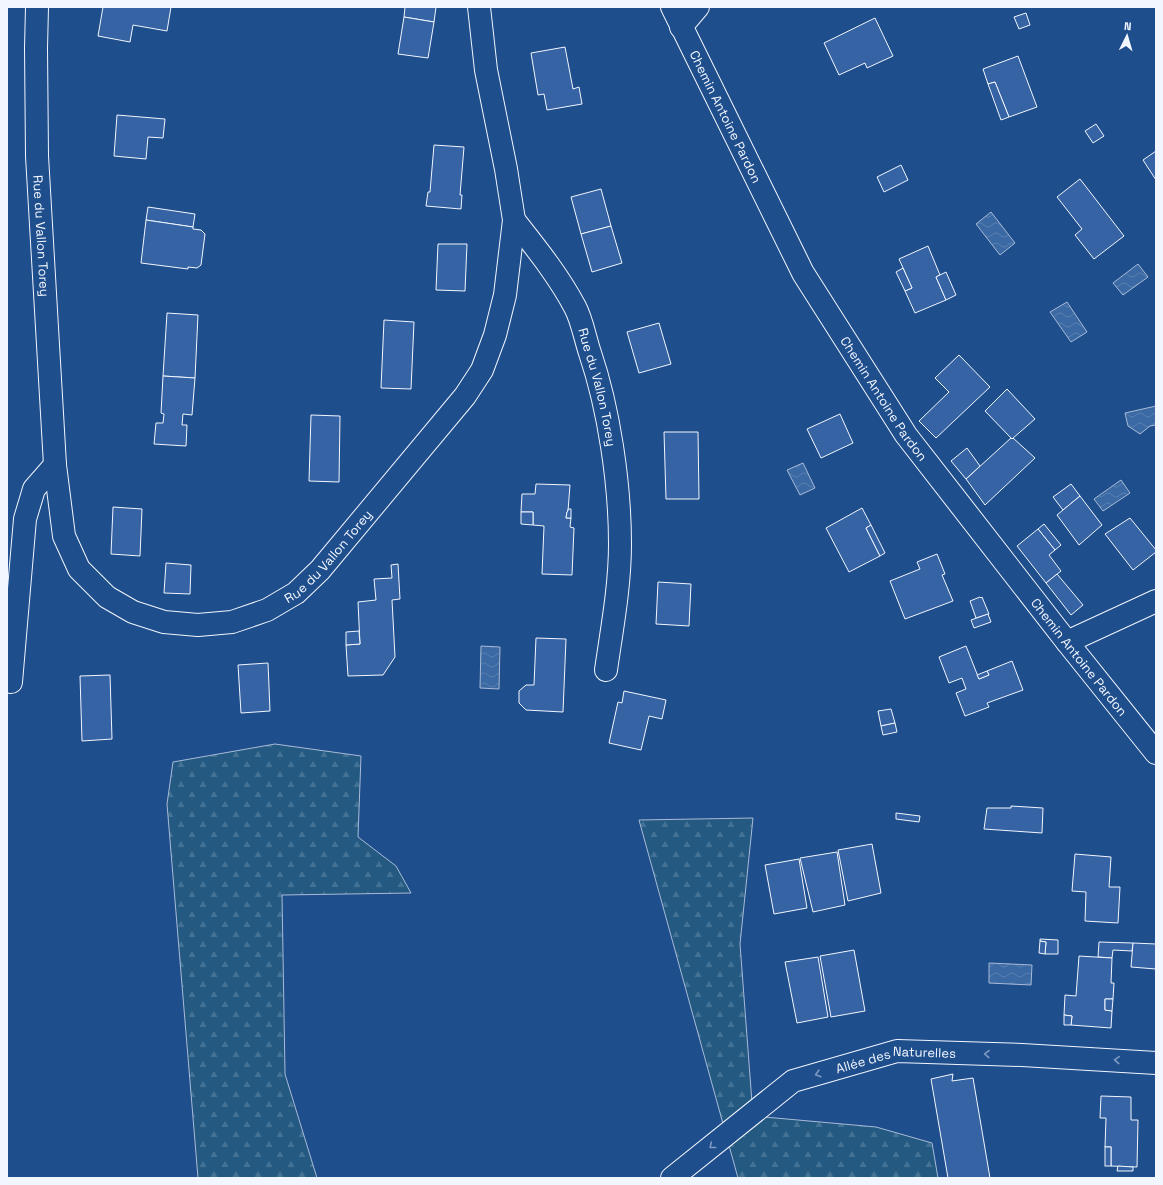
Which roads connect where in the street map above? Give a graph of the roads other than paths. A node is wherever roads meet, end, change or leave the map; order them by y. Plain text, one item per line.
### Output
1 (37, 7) edge
2 (479, 7) edge
3 (672, 7) edge
4 (698, 7) edge
5 (681, 27) junction
6 (514, 220) junction
7 (55, 465) junction
8 (1156, 601) edge
9 (1067, 642) junction
10 (606, 670) dead end
11 (11, 682) dead end
12 (1156, 752) edge
13 (1156, 1063) edge
14 (672, 1178) edge

1 - 7 street, Rue du Vallon Torey
2 - 6 street, Rue du Vallon Torey
3 - 5 street, Chemin Antoine Pardon
4 - 5 street
5 - 9 street, Chemin Antoine Pardon
6 - 7 street, Rue du Vallon Torey
6 - 10 street, Rue du Vallon Torey
7 - 11 street
8 - 9 street
9 - 12 street, Chemin Antoine Pardon
13 -> 14 street, Allée des Naturelles

